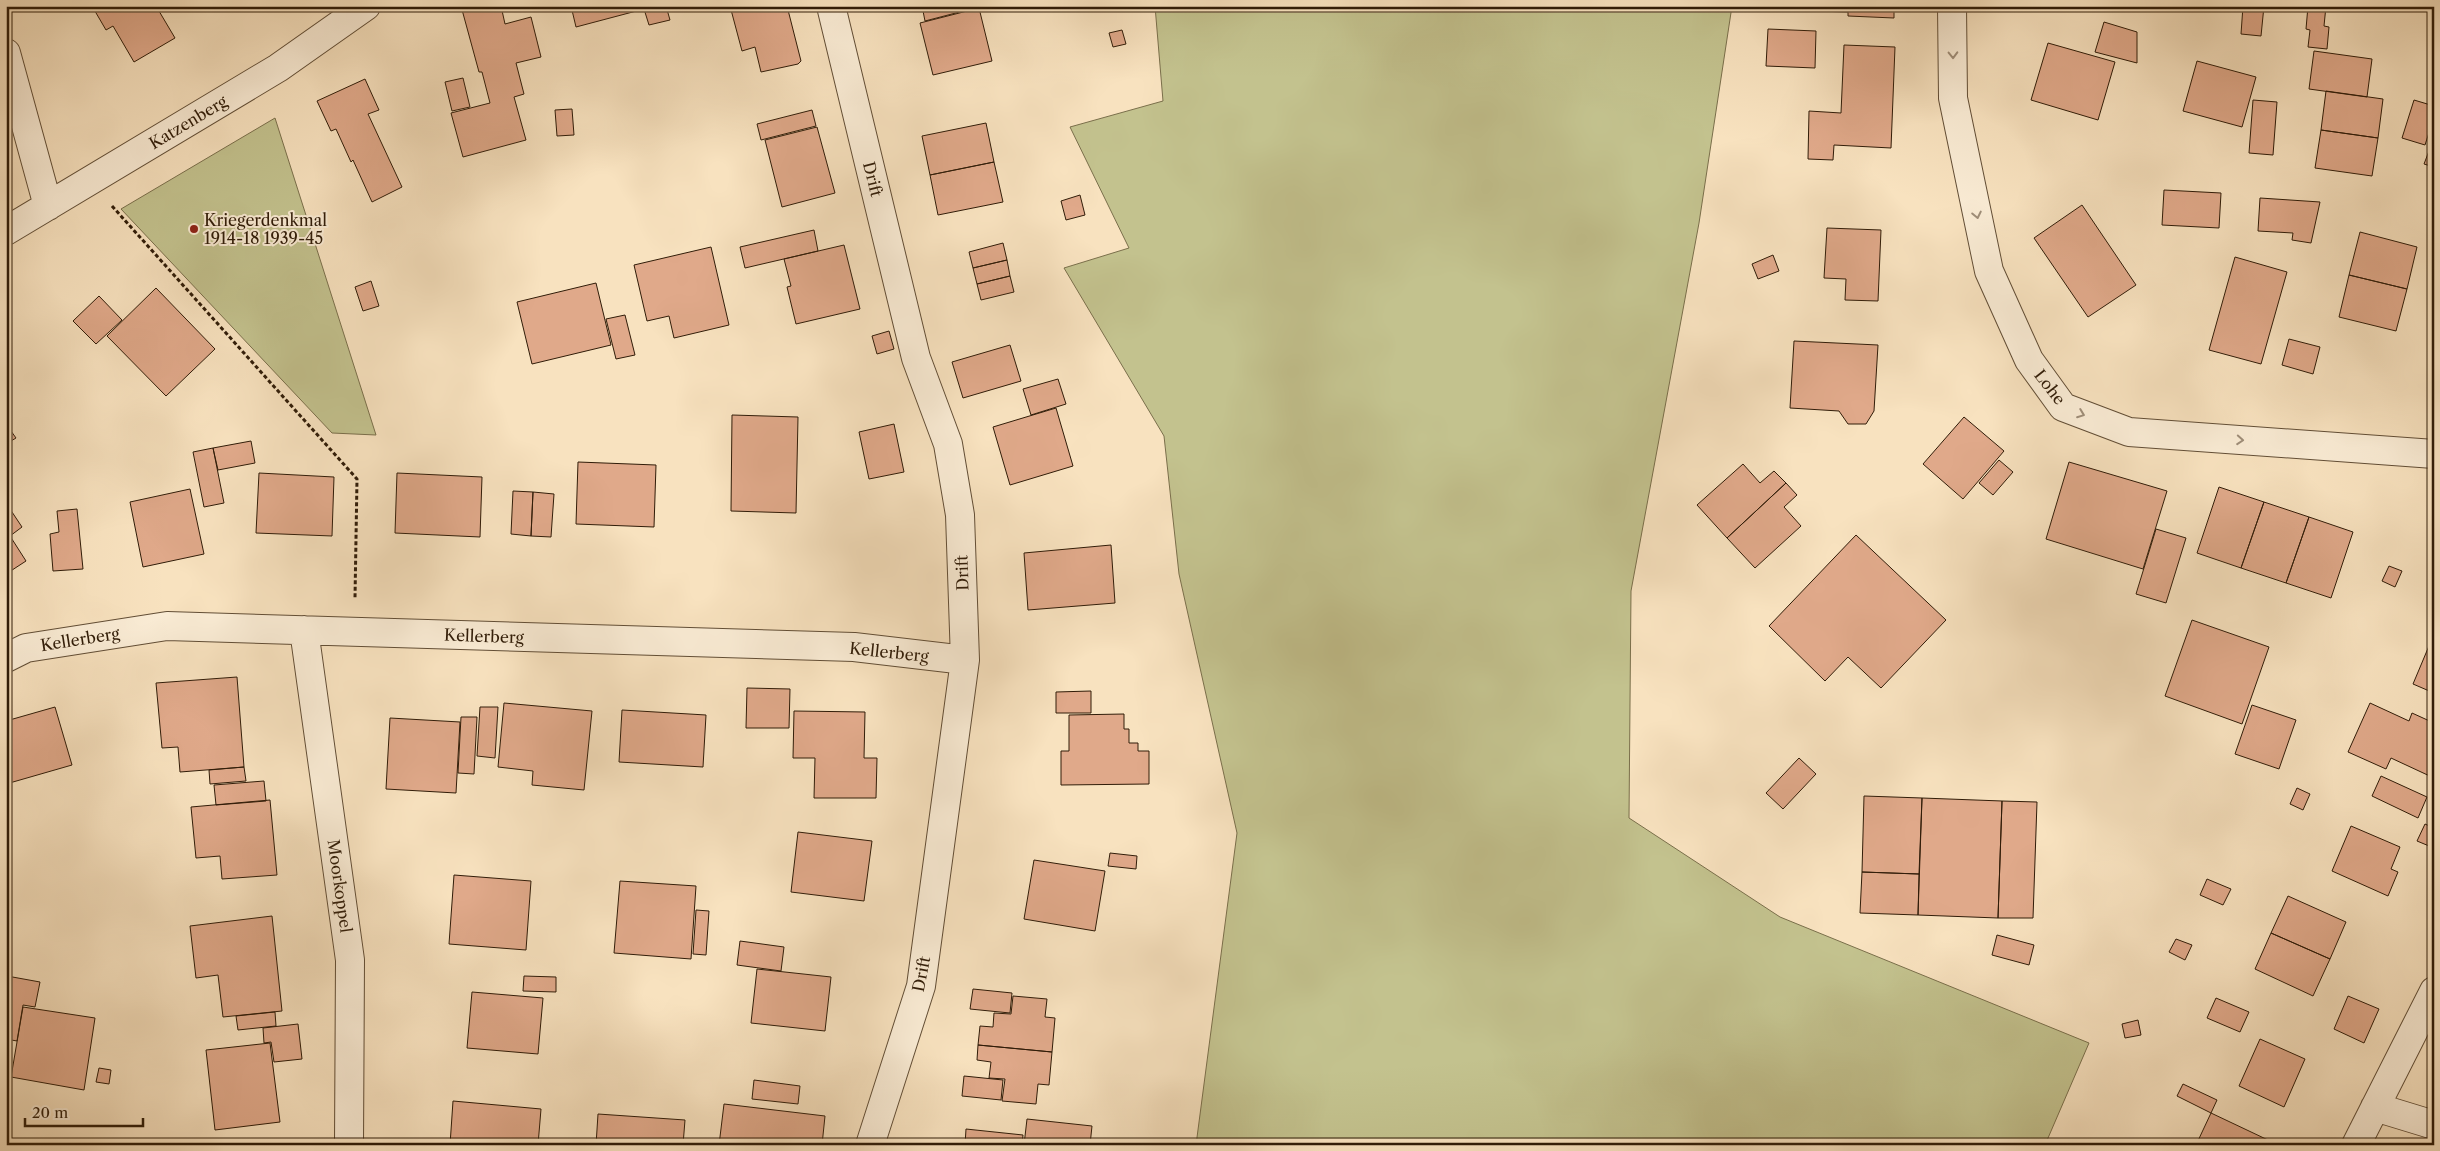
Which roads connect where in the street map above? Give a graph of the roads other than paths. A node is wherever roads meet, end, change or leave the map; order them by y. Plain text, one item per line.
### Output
1 (366, 6) edge
2 (831, 6) edge
3 (1952, 6) edge
4 (6, 53) edge
5 (48, 206) junction
6 (6, 231) edge
7 (2434, 454) edge
8 (304, 630) junction
9 (6, 658) edge
10 (965, 660) junction
11 (2434, 991) edge
12 (2375, 1107) junction
13 (2434, 1125) edge
14 (349, 1145) edge
15 (870, 1145) edge
16 (2356, 1145) edge

1 - 5 street, Katzenberg
2 - 10 street, Drift
3 -> 7 street, Lohe
4 - 5 street
5 - 6 street, Katzenberg
8 - 9 street, Kellerberg
8 - 10 street, Kellerberg
8 - 14 street, Moorkoppel
10 - 15 street, Drift
11 - 12 street
12 - 13 street
12 - 16 street

